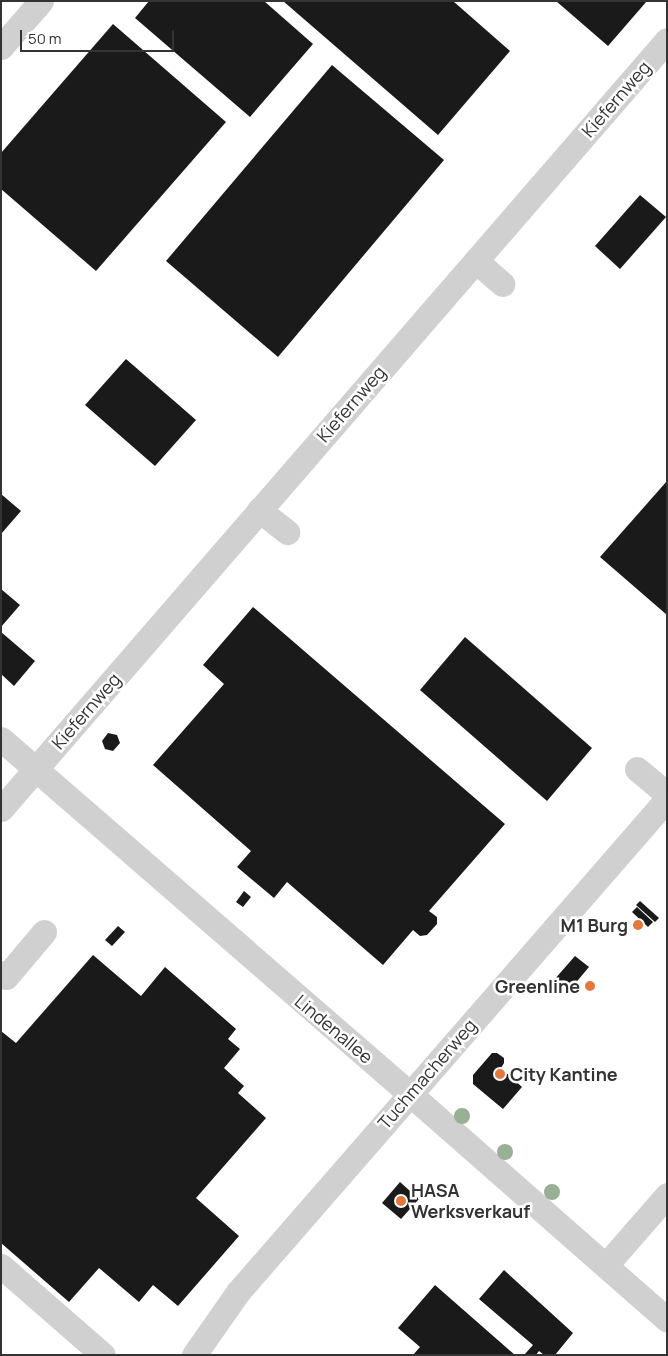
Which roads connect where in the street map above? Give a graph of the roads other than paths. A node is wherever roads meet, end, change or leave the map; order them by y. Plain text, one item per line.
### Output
1 (42, 1) edge
2 (667, 40) edge
3 (1, 47) edge
4 (476, 261) junction
5 (502, 284) dead end
6 (259, 510) junction
7 (287, 532) dead end
8 (1, 739) edge
9 (637, 769) dead end
10 (36, 770) junction
11 (667, 794) edge
12 (667, 800) edge
13 (1, 809) edge
14 (44, 932) dead end
15 (1, 973) edge
16 (410, 1094) junction
17 (667, 1195) edge
18 (606, 1265) junction
19 (1, 1266) edge
20 (667, 1320) edge
21 (103, 1355) edge
22 (194, 1355) edge

1 - 3 street
2 - 4 street, Kiefernweg
4 - 5 street
4 - 6 street, Kiefernweg
6 - 7 street
6 - 10 street, Kiefernweg
8 - 10 street, Lindenallee
9 - 11 street
10 - 13 street, Kiefernweg
10 - 16 street, Lindenallee
12 - 16 street, Tuchmacherweg
14 - 15 street
16 - 18 street, Lindenallee
16 - 22 street, Tuchmacherweg
17 - 18 street
18 - 20 street, Lindenallee
19 - 21 street

